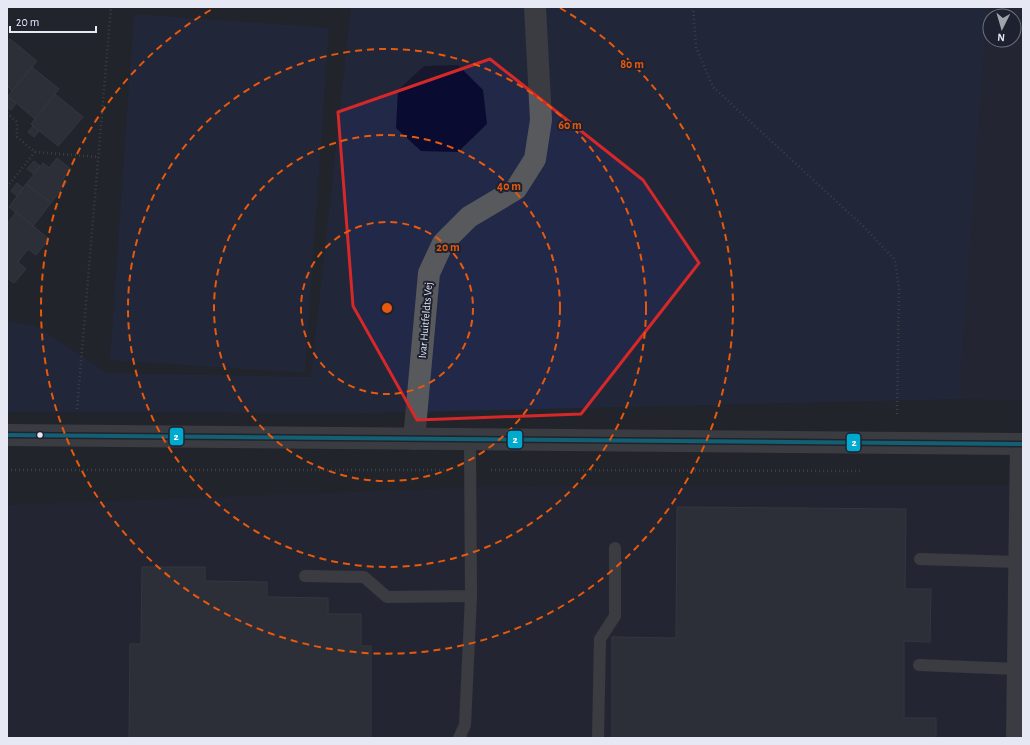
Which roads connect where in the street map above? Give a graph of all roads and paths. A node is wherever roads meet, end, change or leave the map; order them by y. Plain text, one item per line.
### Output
1 (111, 7) edge
2 (535, 7) edge
3 (693, 7) edge
4 (7, 113) edge
5 (35, 152) junction
6 (98, 157) junction
7 (7, 186) edge
8 (7, 435) edge
9 (74, 436) junction
10 (414, 439) junction
11 (470, 440) junction
12 (896, 443) junction
13 (1022, 444) edge
14 (7, 470) edge
15 (470, 470) junction
16 (869, 471) dead end
17 (615, 548) dead end
18 (920, 559) dead end
19 (1019, 562) junction
20 (305, 576) dead end
21 (471, 596) junction
22 (919, 665) dead end
23 (1020, 682) edge
24 (459, 738) edge
25 (598, 738) edge
26 (1017, 738) edge

1 - 6 path
2 - 10 street, Ivar Huitfeldts Vej
3 - 12 path
4 - 5 path
5 - 6 path
5 - 7 path
6 - 9 path
8 - 9 street
9 - 10 street
10 - 11 street
11 - 12 street
11 - 15 lane
12 - 13 street
13 - 19 street
14 - 15 path
15 - 16 path
15 - 21 lane
17 - 25 lane
18 - 19 lane
19 - 23 street
20 - 21 lane
21 - 24 lane
22 - 23 lane
23 - 26 street

